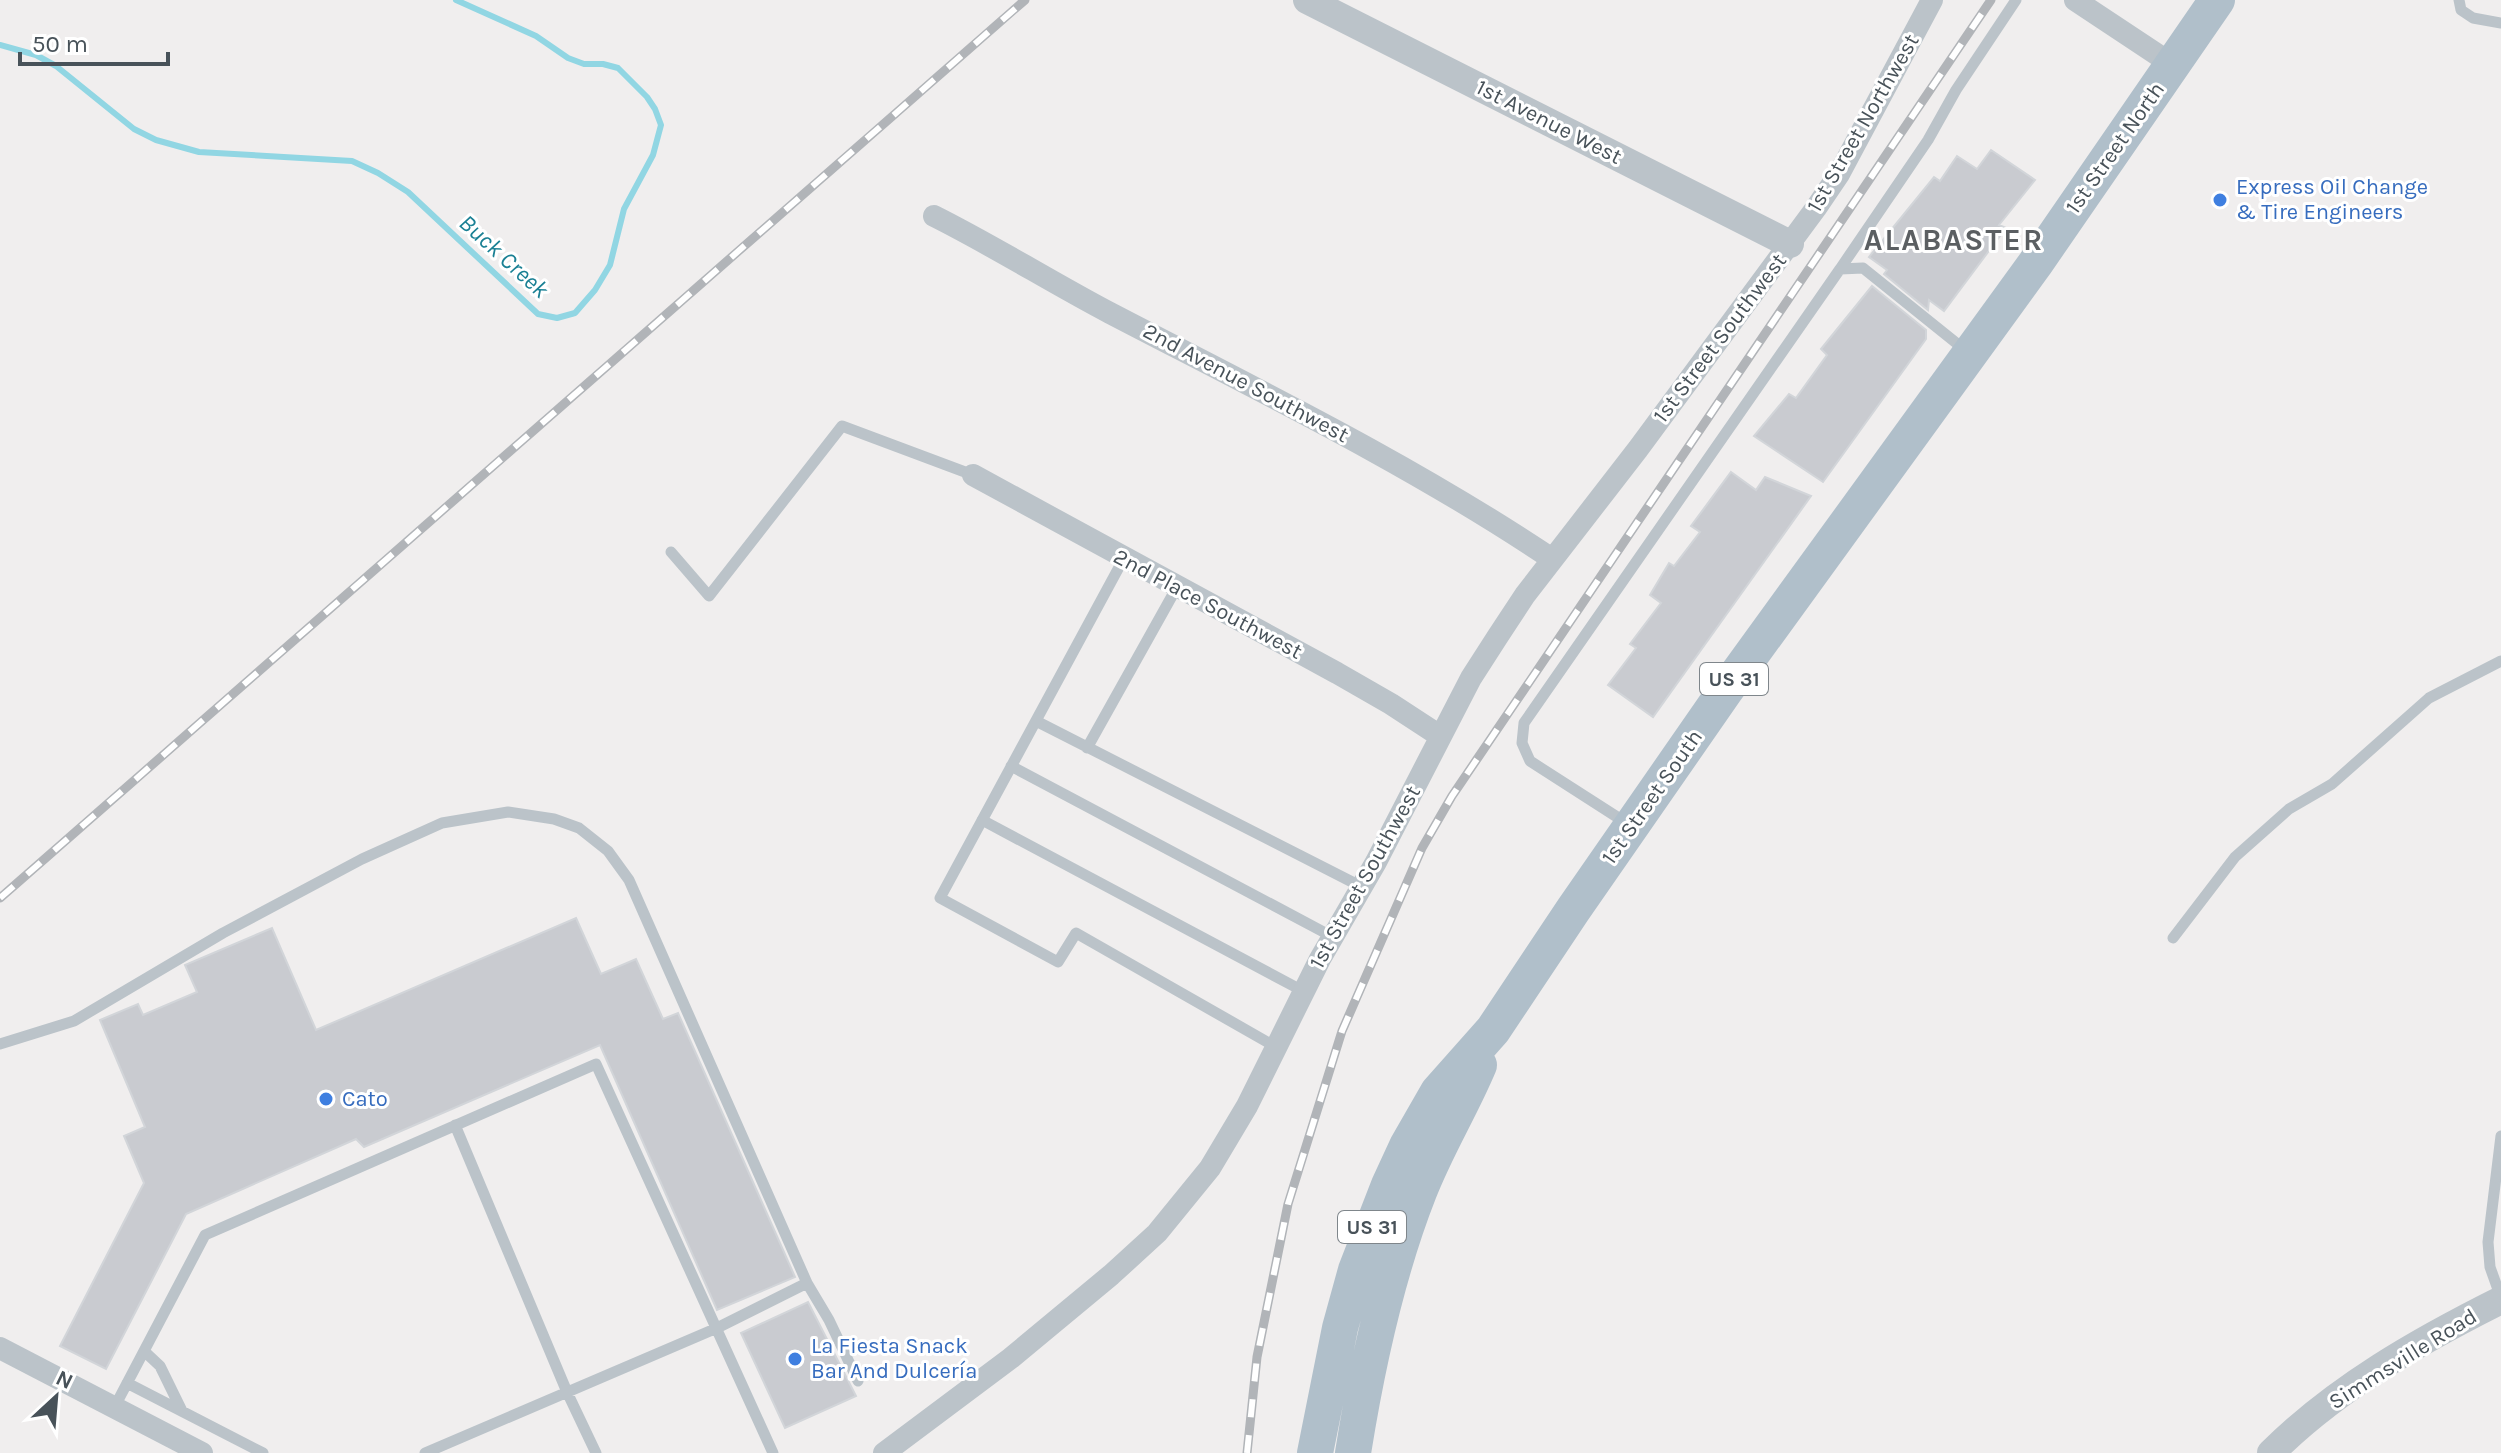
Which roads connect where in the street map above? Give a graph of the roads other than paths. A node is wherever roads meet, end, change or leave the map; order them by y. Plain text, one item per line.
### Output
1 (1307, 0) edge
2 (1932, 0) edge
3 (2016, 0) edge
4 (2075, 0) edge
5 (2217, 0) edge
6 (2459, 0) edge
7 (2501, 23) edge
8 (2173, 65) junction
9 (934, 216) dead end
10 (1790, 244) junction
11 (1840, 269) junction
12 (1977, 344) junction
13 (973, 475) joint
14 (671, 552) dead end
15 (1124, 558) junction
16 (1552, 559) junction
17 (1177, 587) junction
18 (2501, 661) edge
19 (1036, 721) junction
20 (1440, 736) junction
21 (1087, 748) junction
22 (1011, 766) junction
23 (982, 820) junction
24 (1632, 826) junction
25 (1362, 887) junction
26 (1333, 937) junction
27 (2173, 938) dead end
28 (1303, 991) junction
29 (0, 1044) edge
30 (1276, 1047) junction
31 (455, 1125) junction
32 (2501, 1136) edge
33 (1402, 1193) junction
34 (807, 1283) junction
35 (2501, 1299) edge
36 (717, 1328) junction
37 (0, 1348) edge
38 (144, 1351) junction
39 (858, 1381) dead end
40 (127, 1383) junction
41 (567, 1392) junction
42 (114, 1408) junction
43 (182, 1412) junction
44 (195, 1451) edge
45 (263, 1453) edge
46 (425, 1453) edge
47 (596, 1453) edge
48 (773, 1453) edge
49 (884, 1453) edge
50 (1315, 1453) edge
51 (1353, 1453) edge
52 (2271, 1453) edge

1 - 10 street, 1st Avenue West
2 - 10 street, 1st Street Northwest
3 - 11 lane
4 - 8 street
5 - 8 main road, 1st Street North / US 31
6 - 7 lane
8 - 12 main road, 1st Street North / US 31
9 - 16 street, 2nd Avenue Southwest
10 - 16 street, 1st Street Southwest
11 - 12 lane
11 - 24 lane
12 - 24 main road, 1st Street South / US 31
13 - 14 lane
13 - 15 street, 2nd Place Southwest
15 - 17 street, 2nd Place Southwest
15 - 19 lane
16 - 20 street, 1st Street Southwest
17 - 20 street, 2nd Place Southwest
17 - 21 lane
18 - 27 lane
19 - 21 lane
19 - 22 lane
20 - 25 street, 1st Street Southwest
21 - 25 lane
22 - 23 lane
22 - 26 lane
23 - 28 lane
23 - 30 lane
24 - 33 main road, 1st Street South / US 31
25 - 26 street, 1st Street Southwest
26 - 28 street, 1st Street Southwest
28 - 30 street, 1st Street Southwest
29 - 34 lane
30 - 49 street, 1st Street Southwest
31 - 36 lane
31 - 38 lane
31 - 41 lane
32 - 35 lane
33 - 50 main road, 1st Street South / US 31
33 - 51 main road, 1st Street South / US 31
34 - 36 lane
34 - 39 lane
35 - 52 street, Simmsville Road
36 - 41 lane
36 - 48 lane
37 - 42 street
38 - 40 lane
38 - 43 lane
40 - 42 lane
40 - 43 lane
41 - 46 lane
41 - 47 lane
42 - 44 street
43 - 45 lane

